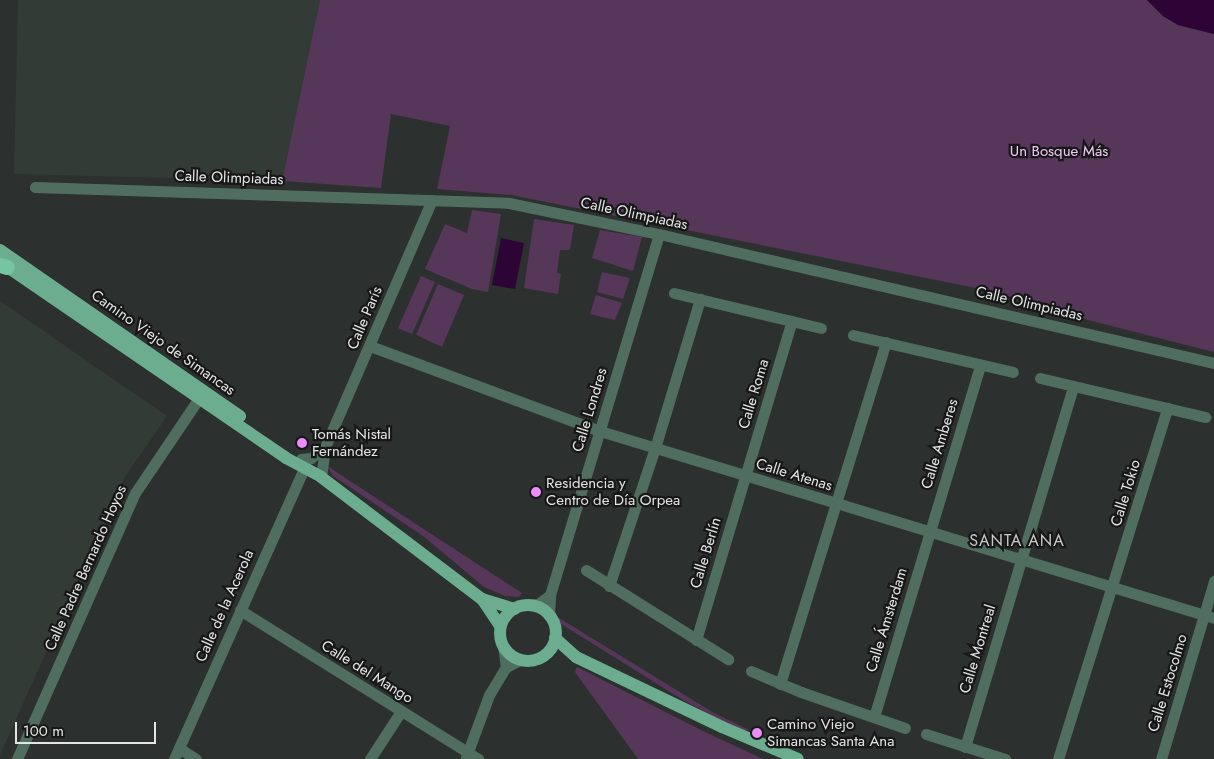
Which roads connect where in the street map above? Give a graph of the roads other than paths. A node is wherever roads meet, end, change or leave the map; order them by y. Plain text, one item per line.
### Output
1 (36, 188) dead end
2 (432, 200) junction
3 (659, 234) junction
4 (0, 250) edge
5 (2, 263) edge
6 (674, 293) dead end
7 (700, 299) junction
8 (97, 317) junction
9 (792, 321) junction
10 (821, 328) dead end
11 (853, 335) dead end
12 (886, 342) junction
13 (370, 346) junction
14 (152, 355) junction
15 (1214, 363) edge
16 (980, 365) junction
17 (1013, 372) dead end
18 (1040, 378) dead end
19 (1073, 386) junction
20 (199, 398) junction
21 (1167, 408) junction
22 (1205, 417) dead end
23 (261, 431) junction
24 (600, 431) junction
25 (325, 447) junction
26 (655, 448) junction
27 (303, 462) junction
28 (745, 476) junction
29 (321, 477) junction
30 (837, 504) junction
31 (929, 531) junction
32 (1021, 559) junction
33 (586, 570) dead end
34 (1214, 581) edge
35 (609, 586) junction
36 (1112, 587) junction
37 (550, 595) junction
38 (482, 599) junction
39 (536, 606) junction
40 (514, 609) junction
41 (240, 610) junction
42 (549, 616) junction
43 (1209, 616) edge
44 (500, 626) junction
45 (555, 638) junction
46 (696, 640) junction
47 (503, 646) junction
48 (545, 654) junction
49 (576, 657) junction
50 (728, 659) dead end
51 (520, 660) junction
52 (506, 667) junction
53 (751, 670) dead end
54 (780, 684) junction
55 (400, 711) junction
56 (874, 717) junction
57 (905, 728) dead end
58 (926, 734) dead end
59 (965, 747) junction
60 (179, 748) junction
61 (467, 756) edge
62 (17, 759) edge
63 (174, 759) edge
64 (196, 759) edge
65 (370, 759) edge
66 (478, 759) edge
67 (798, 759) edge
68 (1005, 759) edge
69 (1058, 759) edge
70 (1160, 759) edge

1 - 2 street, Calle Olimpiadas
2 - 3 street, Calle Olimpiadas
2 - 13 street, Calle París
3 - 15 street, Calle Olimpiadas
3 - 24 street, Calle Londres
4 - 8 main road, Camino Viejo de Simancas
5 - 8 main road
5 - 20 main road, Camino Viejo de Simancas
6 - 7 street
7 - 9 street
7 - 26 street
8 - 14 main road, Camino Viejo de Simancas
9 - 10 street
9 - 28 street, Calle Roma
11 - 12 street
12 - 16 street
12 - 30 street
13 - 24 street, Calle Atenas
13 - 25 street, Calle París
14 - 20 main road
14 - 23 main road, Camino Viejo de Simancas
16 - 17 street
16 - 31 street, Calle Amberes
18 - 19 street
19 - 21 street
19 - 32 street
20 - 23 main road
20 - 27 main road, Camino Viejo de Simancas
20 - 62 street, Calle Padre Bernardo Hoyos
21 - 22 street
21 - 36 street, Calle Tokio
23 - 27 main road, Camino Viejo de Simancas
24 - 26 street, Calle Atenas
24 - 37 street, Calle Londres
25 - 27 street
25 - 29 street, Calle París
26 - 28 street, Calle Atenas
26 - 35 street
27 - 29 main road, Camino Viejo de Simancas
27 - 41 street, Calle de la Acerola
28 - 30 street, Calle Atenas
28 - 46 street, Calle Berlín
29 - 38 main road, Camino Viejo de Simancas
30 - 31 street, Calle Atenas
30 - 54 street
31 - 32 street, Calle Atenas
31 - 56 street, Calle Ámsterdam
32 - 36 street, Calle Atenas
32 - 59 street, Calle Montreal
33 - 35 street
34 - 43 street, Calle Estocolmo
35 - 46 street
36 - 43 street, Calle Atenas
36 - 69 street
37 - 39 street
37 - 42 street, Calle Londres
38 - 40 main road, Camino Viejo de Simancas
38 - 44 main road, Camino Viejo de Simancas
39 - 40 main road
39 - 42 main road
40 - 44 main road
41 - 55 street, Calle del Mango
41 - 60 street, Calle de la Acerola
42 - 45 main road
43 - 70 street, Calle Estocolmo
44 - 47 main road
45 - 48 main road
45 - 49 main road
46 - 50 street
47 - 51 main road
47 - 52 street
48 - 49 main road
48 - 51 main road
49 - 67 main road
51 - 52 street
52 - 61 street
53 - 54 street
54 - 56 street
55 - 61 street, Calle del Mango
55 - 65 street
56 - 57 street
58 - 59 street
59 - 68 street
60 - 63 street, Calle de la Acerola
60 - 64 street
61 - 66 street, Calle del Mango

